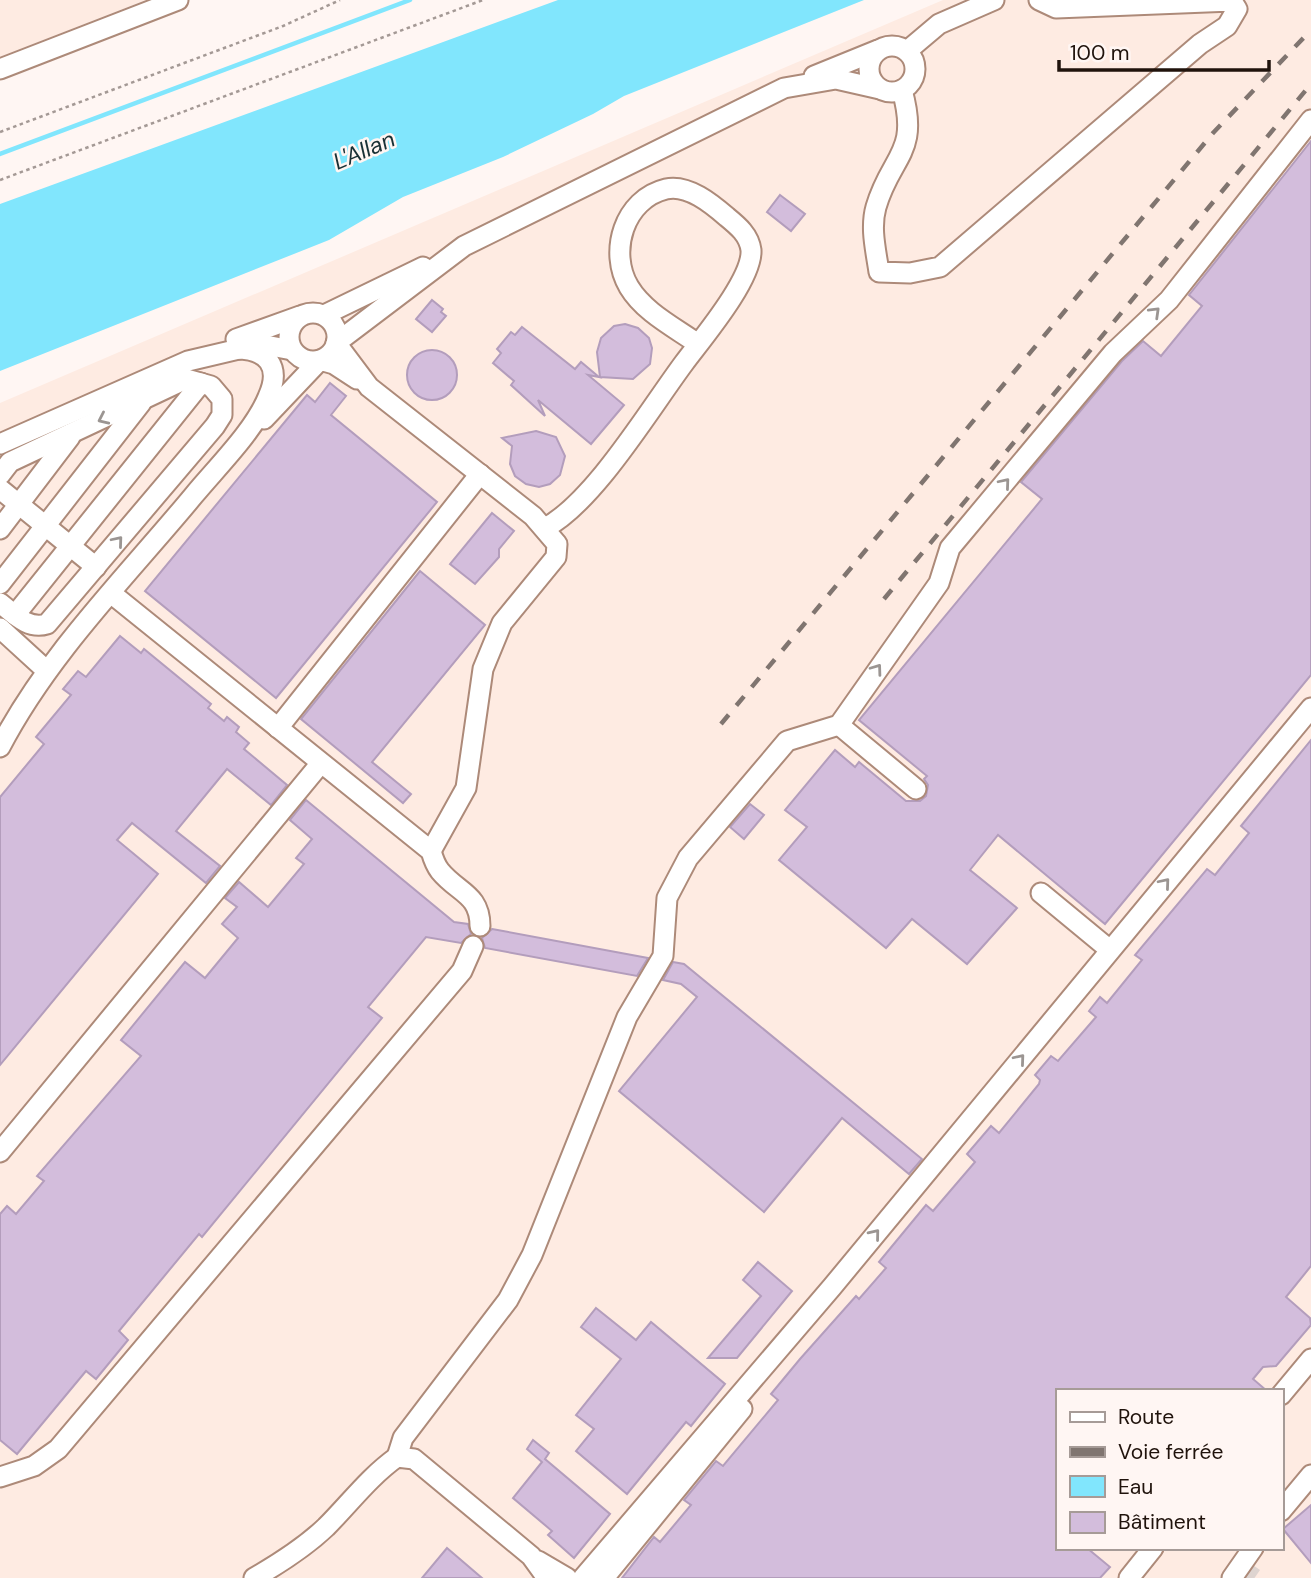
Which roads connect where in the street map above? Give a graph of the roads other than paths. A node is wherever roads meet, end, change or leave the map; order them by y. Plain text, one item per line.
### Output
1 (178, 0) edge
2 (994, 0) edge
3 (1040, 0) edge
4 (1243, 4) edge
5 (878, 50) junction
6 (907, 51) junction
7 (0, 69) edge
8 (784, 88) junction
9 (880, 89) junction
10 (902, 90) junction
11 (1311, 120) edge
12 (464, 246) junction
13 (301, 315) junction
14 (324, 315) junction
15 (336, 343) junction
16 (698, 344) junction
17 (236, 349) junction
18 (292, 350) junction
19 (320, 360) junction
20 (189, 372) junction
21 (369, 387) junction
22 (144, 399) junction
23 (73, 433) junction
24 (237, 443) junction
25 (0, 444) edge
26 (5, 469) edge
27 (480, 474) junction
28 (0, 489) edge
29 (19, 504) junction
30 (46, 526) junction
31 (545, 528) junction
32 (0, 529) edge
33 (70, 546) junction
34 (96, 567) junction
35 (0, 584) edge
36 (112, 594) junction
37 (5, 615) edge
38 (47, 671) junction
39 (1311, 708) edge
40 (839, 725) junction
41 (278, 728) junction
42 (0, 747) edge
43 (321, 763) junction
44 (916, 789) dead end
45 (431, 851) junction
46 (1041, 893) dead end
47 (480, 926) dead end
48 (473, 946) dead end
49 (1110, 950) junction
50 (0, 1152) edge
51 (832, 1287) junction
52 (1311, 1359) edge
53 (1283, 1393) edge
54 (397, 1457) junction
55 (1311, 1475) edge
56 (0, 1477) edge
57 (1283, 1509) edge
58 (1151, 1550) edge
59 (1252, 1550) edge
60 (531, 1556) junction
61 (254, 1578) edge
62 (547, 1578) edge
63 (567, 1578) edge
64 (583, 1578) edge
65 (604, 1578) edge
66 (1129, 1578) edge
67 (1232, 1578) edge

1 - 7 street
2 - 6 street
3 - 4 street
4 - 10 street
5 - 6 street
5 - 8 street
5 - 9 street
6 - 10 street
8 - 9 street
8 - 12 street
9 - 10 street
40 -> 11 street
12 - 14 street
12 - 15 street
13 - 14 street
13 - 18 street
13 - 20 street
14 - 15 street
15 - 19 street
15 - 21 street
16 - 16 street
16 - 31 street
17 - 18 street
17 - 20 street
17 - 24 street
18 - 19 street
19 - 21 street
19 - 24 street
20 - 22 street
20 - 25 street
20 - 33 street
34 -> 20 street
21 - 27 street
22 -> 23 street
22 - 30 street
23 - 26 street
23 - 29 street
24 - 36 street
25 - 26 street
27 - 31 street
27 - 41 street
28 - 29 street
29 - 30 street
29 - 32 street
30 - 33 street
30 - 35 street
31 - 45 street
33 - 34 street
33 - 37 street
34 - 37 street
36 - 38 street
36 - 41 street
37 - 38 street
38 - 42 street
49 -> 39 street
40 - 44 street
40 - 54 street
41 - 43 street
43 - 45 street
43 - 50 street
45 - 47 street
46 - 49 street
48 - 56 street
51 -> 49 street
51 - 64 street
51 - 65 street
52 - 53 street
54 - 60 street
54 - 61 street
55 - 57 street
58 - 66 street
59 - 67 street
60 - 62 street
60 - 63 street

